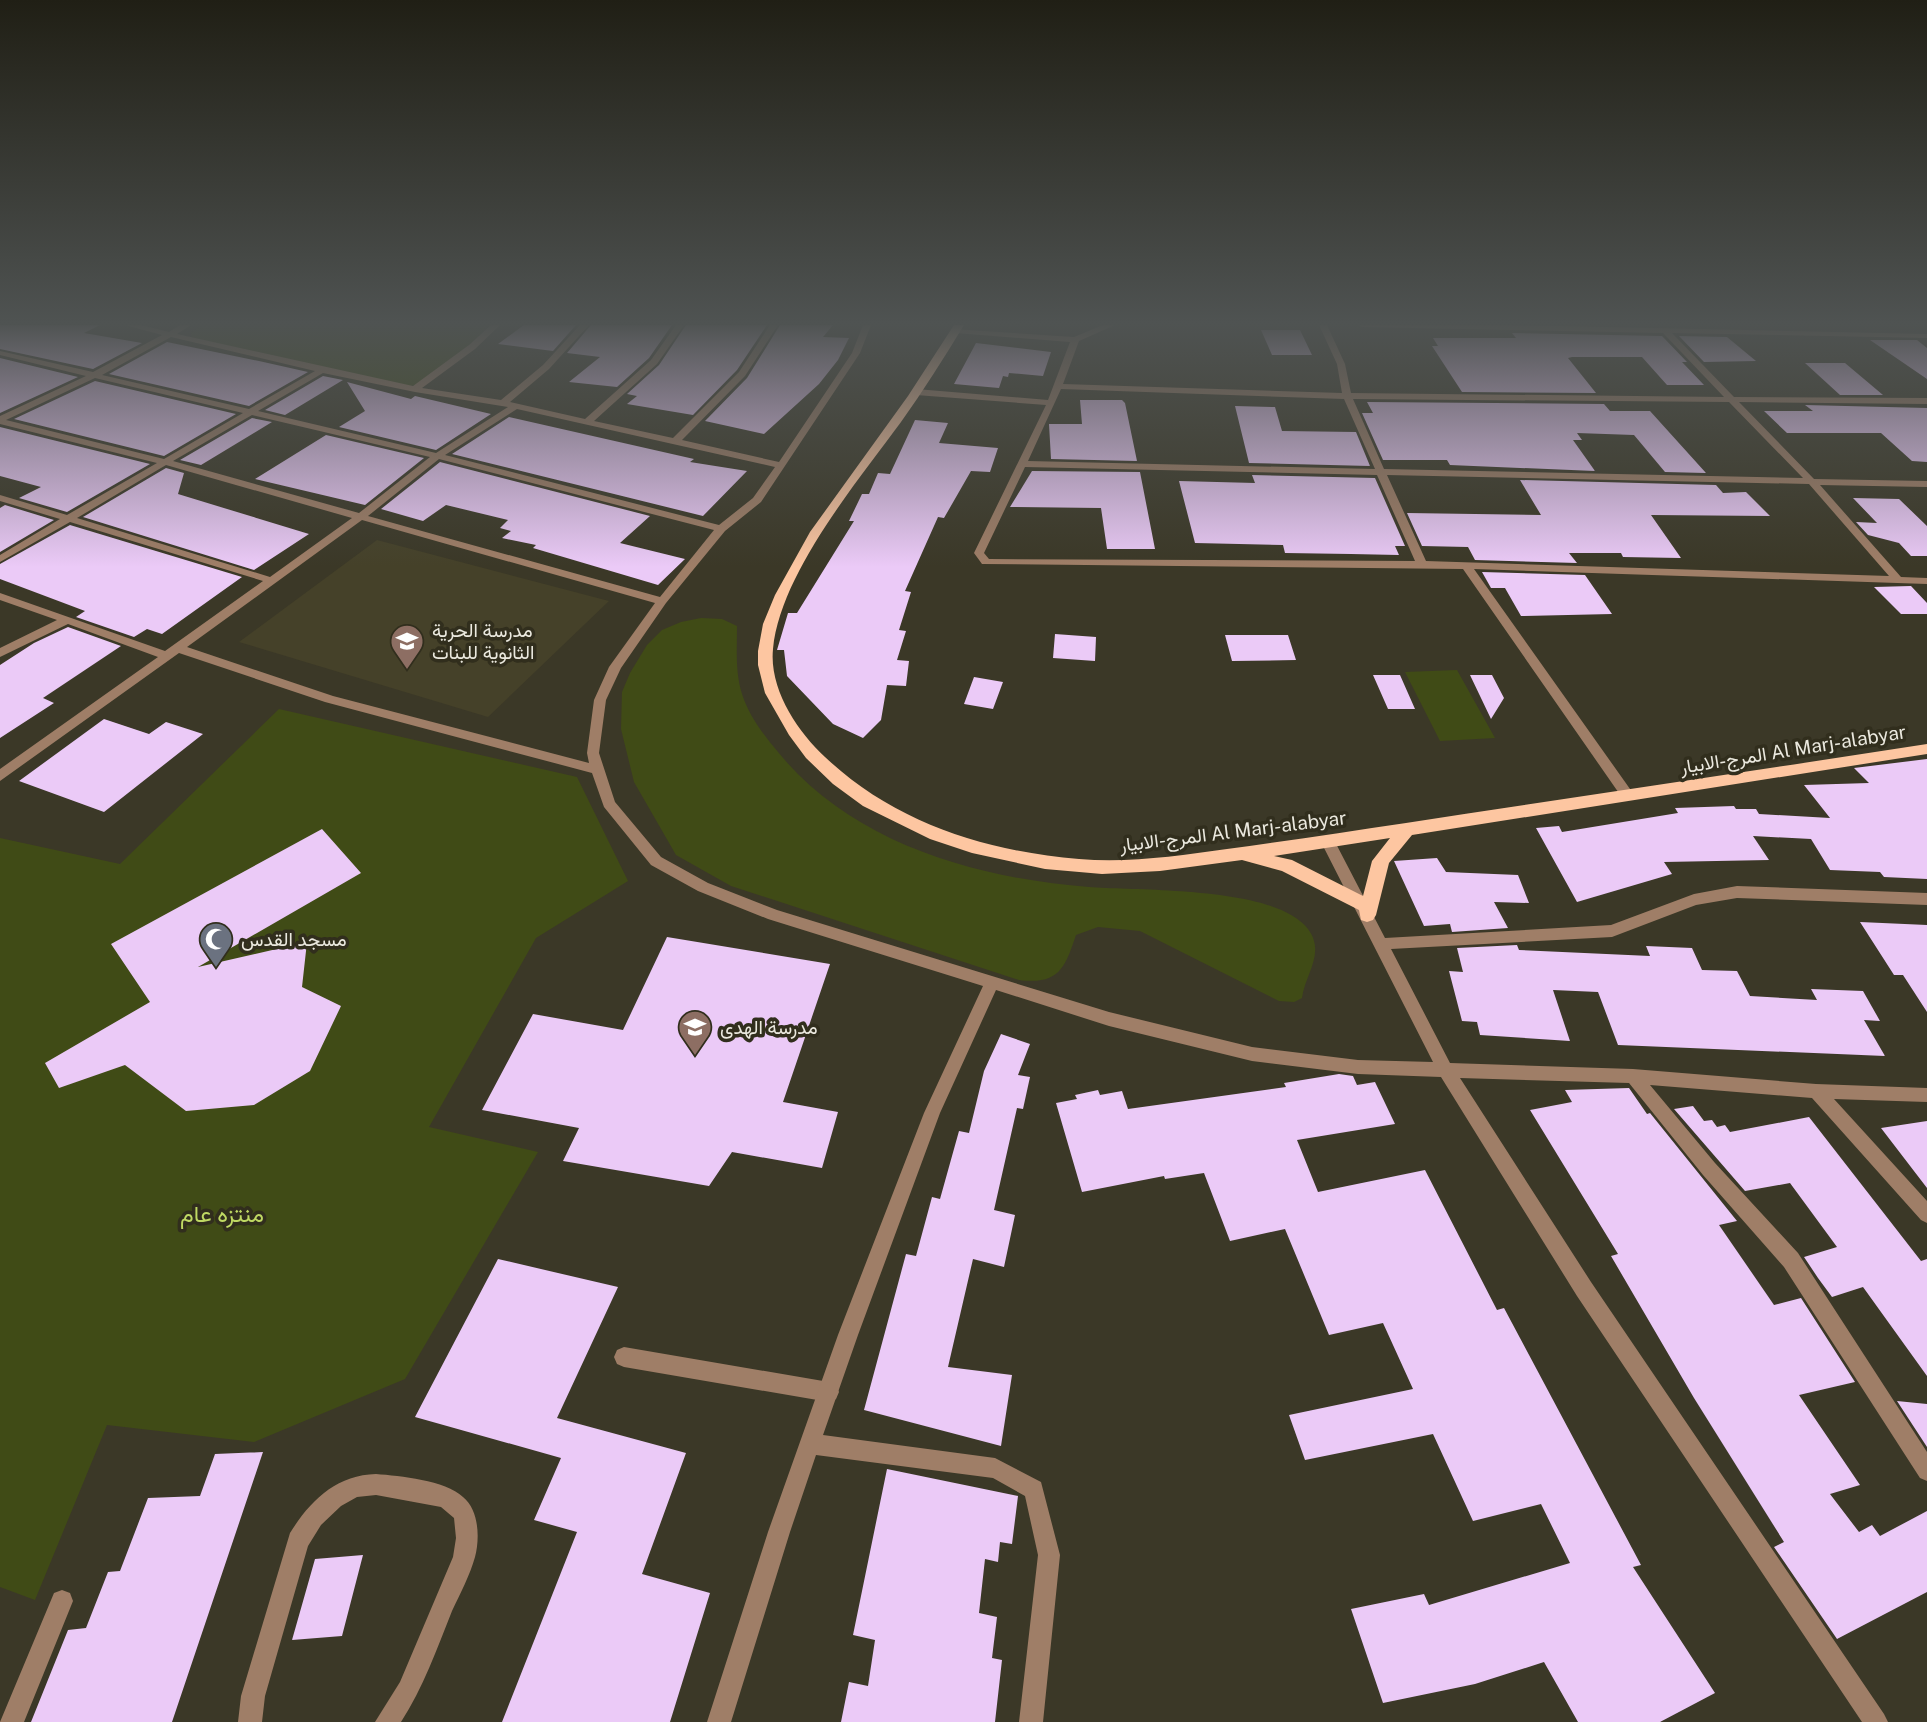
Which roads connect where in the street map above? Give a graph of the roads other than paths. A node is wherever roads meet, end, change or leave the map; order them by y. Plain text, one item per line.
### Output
1 (30, 405) edge
2 (219, 405) edge
3 (262, 405) edge
4 (509, 405) edge
5 (606, 405) edge
6 (714, 405) edge
7 (821, 405) edge
8 (906, 405) edge
9 (1050, 405) edge
10 (1351, 405) edge
11 (1739, 405) edge
12 (514, 407) junction
13 (249, 413) junction
14 (0, 420) edge
15 (586, 424) junction
16 (674, 442) junction
17 (438, 456) junction
18 (165, 462) junction
19 (1021, 464) junction
20 (781, 465) junction
21 (1380, 474) junction
22 (1813, 482) junction
23 (1927, 484) edge
24 (0, 498) edge
25 (361, 516) junction
26 (69, 519) junction
27 (721, 529) junction
28 (0, 559) edge
29 (1422, 564) junction
30 (1467, 567) junction
31 (1898, 580) junction
32 (273, 581) junction
33 (1927, 581) edge
34 (0, 596) edge
35 (662, 601) junction
36 (67, 620) junction
37 (172, 652) junction
38 (0, 653) edge
39 (1927, 749) edge
40 (597, 770) junction
41 (0, 776) edge
42 (1628, 796) junction
43 (1406, 830) junction
44 (1328, 842) junction
45 (1235, 855) junction
46 (1927, 899) edge
47 (1365, 909) junction
48 (1382, 944) junction
49 (991, 985) junction
50 (1444, 1069) junction
51 (1633, 1076) junction
52 (1816, 1091) junction
53 (1927, 1095) edge
54 (1927, 1214) edge
55 (624, 1357) dead end
56 (829, 1392) junction
57 (810, 1444) junction
58 (1927, 1471) edge
59 (62, 1601) dead end
60 (12, 1722) edge
61 (250, 1722) edge
62 (387, 1722) edge
63 (719, 1722) edge
64 (1031, 1722) edge
65 (1876, 1722) edge

1 - 14 street
2 - 13 street
3 - 13 street
4 - 12 street
5 - 15 street
6 - 16 street
7 - 20 street
8 - 45 main road, المرج-الابيار Al Marj-alabyar
9 - 19 street
10 - 21 street
11 - 22 street
12 - 15 street
12 - 17 street
13 - 17 street
13 - 18 street
14 - 18 street
15 - 16 street
16 - 20 street
17 - 25 street
17 - 27 street
18 - 25 street
18 - 26 street
19 - 21 street
19 - 29 street
20 - 27 street
21 - 22 street
21 - 29 street
22 - 23 street
22 - 31 street
24 - 26 street
25 - 32 street
25 - 35 street
26 - 28 street
26 - 32 street
27 - 35 street
29 - 30 street
30 - 31 street
30 - 42 street
31 - 33 street
32 - 37 street
34 - 36 street
35 - 40 street
36 - 37 street
36 - 38 street
37 - 40 street
37 - 41 street
39 - 42 main road, المرج-الابيار Al Marj-alabyar
40 - 49 street
42 - 43 main road, المرج-الابيار Al Marj-alabyar
43 - 44 main road, المرج-الابيار Al Marj-alabyar
43 - 47 main road
44 - 45 main road, المرج-الابيار Al Marj-alabyar
44 - 47 street
45 - 47 main road
46 - 48 street
47 - 48 street
48 - 50 street
49 - 50 street
49 - 56 street
50 - 51 street
50 - 65 street
51 - 52 street
51 - 58 street
52 - 53 street
52 - 54 street
55 - 56 street
56 - 57 street
57 - 63 street
57 - 64 street
59 - 60 street
61 - 62 street

